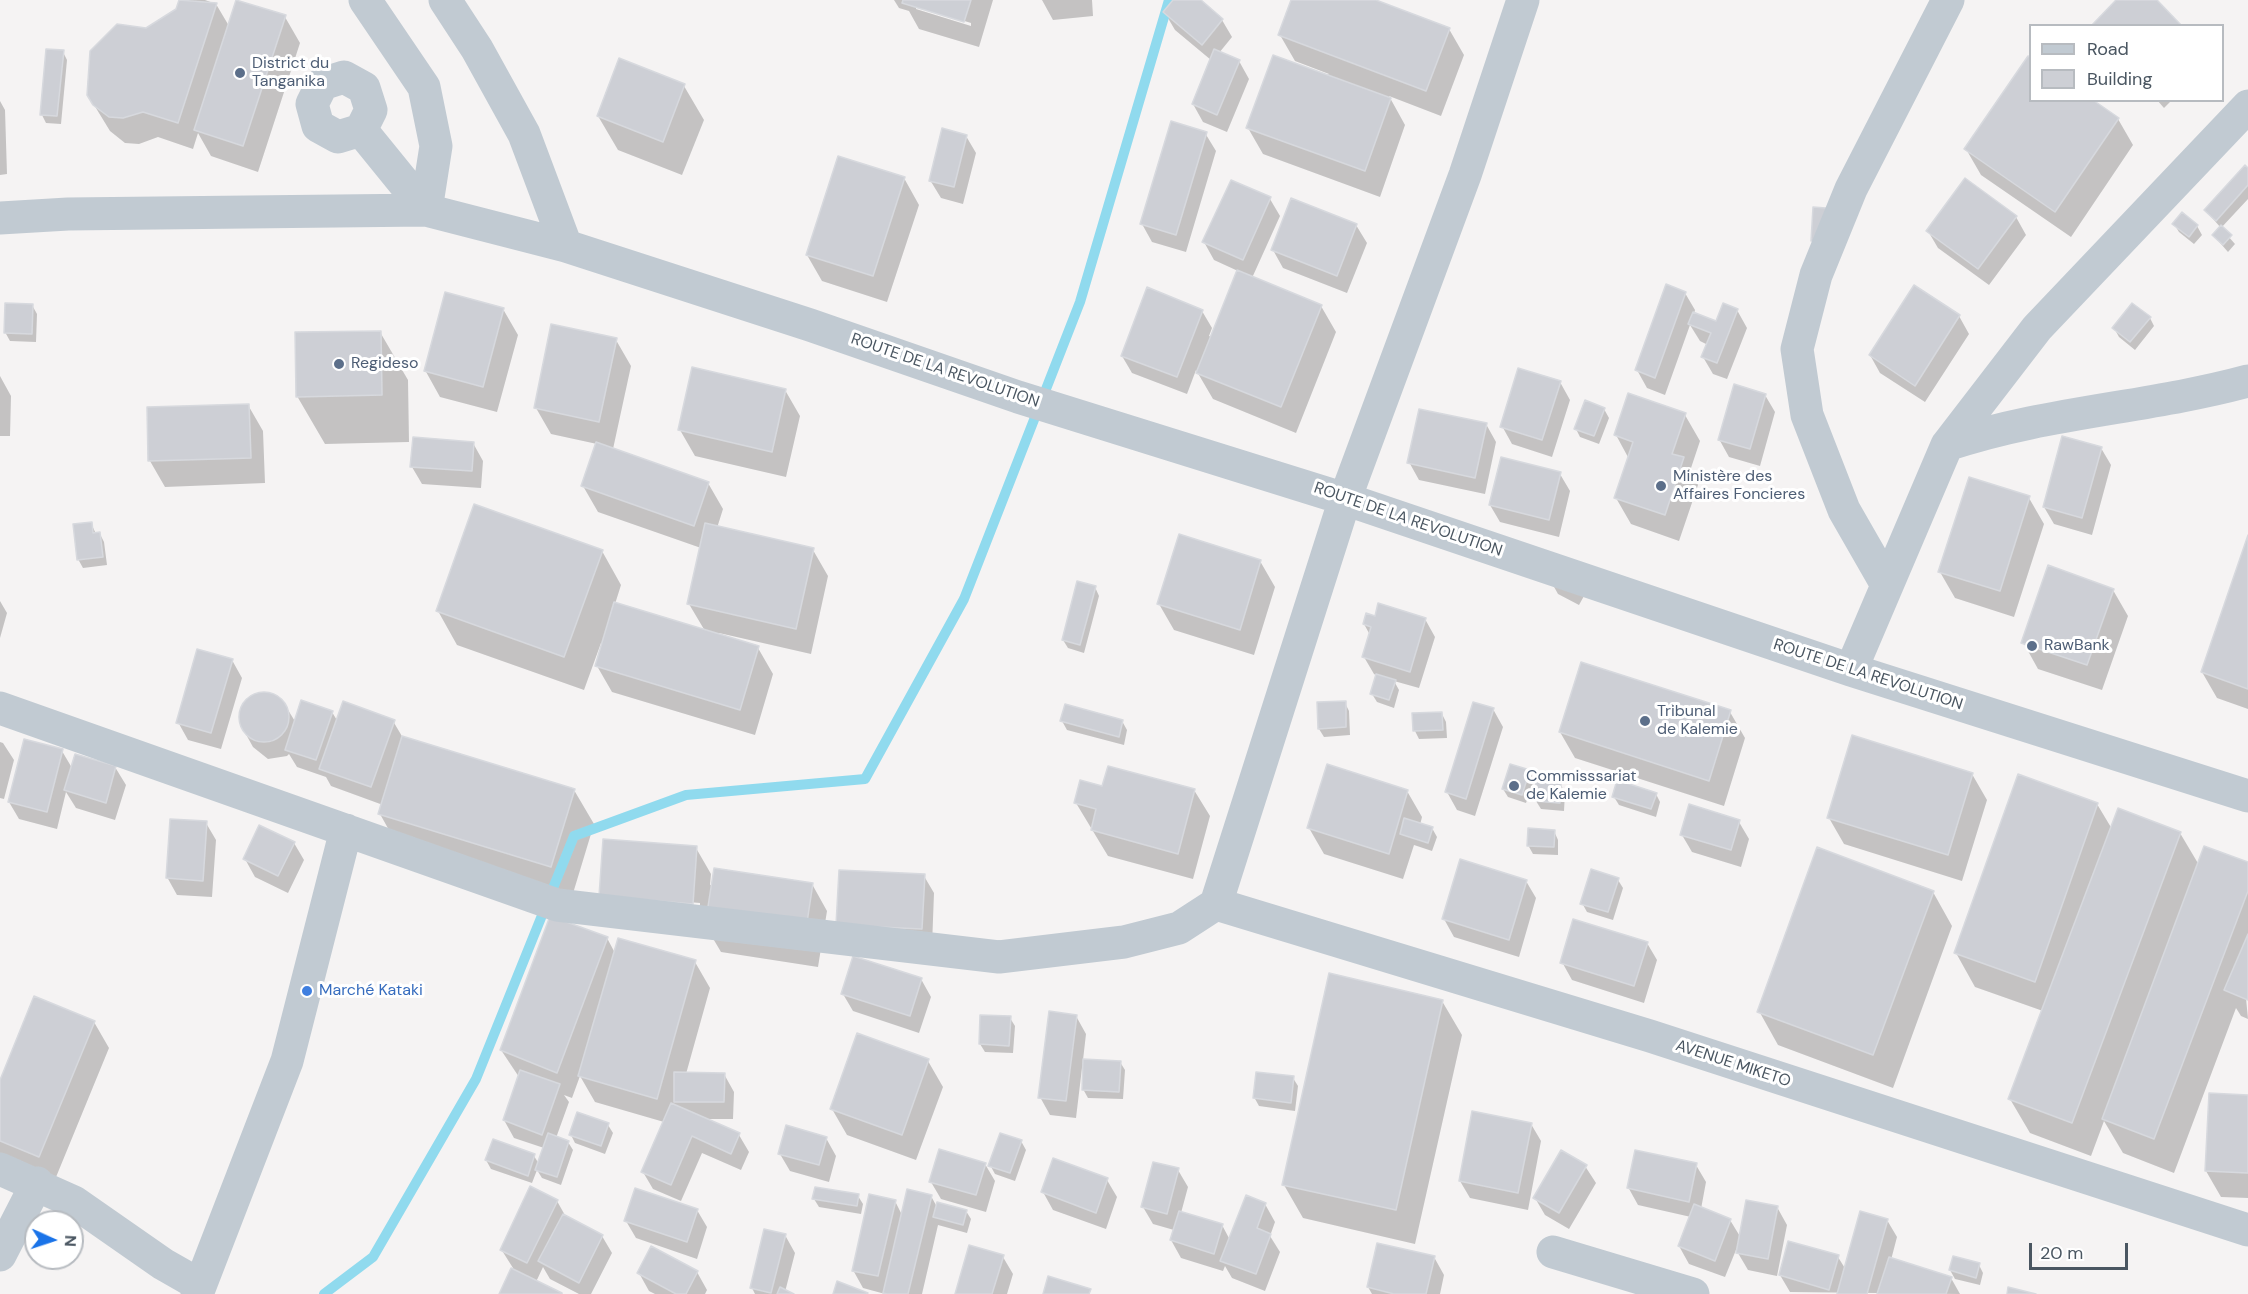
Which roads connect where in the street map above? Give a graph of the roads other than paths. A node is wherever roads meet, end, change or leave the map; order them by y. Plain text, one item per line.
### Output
1 (365, 0) edge
2 (445, 0) edge
3 (1523, 0) edge
4 (1948, 0) edge
5 (2248, 105) edge
6 (361, 130) dead end
7 (426, 210) junction
8 (0, 218) edge
9 (566, 246) junction
10 (2248, 381) edge
11 (1947, 444) junction
12 (1345, 499) junction
13 (1887, 585) junction
14 (1851, 670) junction
15 (0, 708) edge
16 (2248, 796) edge
17 (346, 830) junction
18 (1216, 904) junction
19 (0, 1169) edge
20 (37, 1183) junction
21 (2248, 1230) edge
22 (1552, 1252) dead end
23 (0, 1255) edge
24 (199, 1289) edge
25 (1693, 1294) edge

1 - 7 street
2 - 9 street
3 - 12 street
4 - 13 street
5 - 11 street
6 - 7 street
7 - 8 street, ROUTE DE LA REVOLUTION
7 - 9 street, ROUTE DE LA REVOLUTION
9 - 12 street, ROUTE DE LA REVOLUTION
10 - 11 street
11 - 13 street
12 - 14 street, ROUTE DE LA REVOLUTION
12 - 18 street
13 - 14 street
14 - 16 street, ROUTE DE LA REVOLUTION
15 - 17 street
17 - 18 street
17 - 24 street
18 - 21 street, AVENUE MIKETO
19 - 20 street
20 - 23 street
20 - 24 street
22 - 25 street

